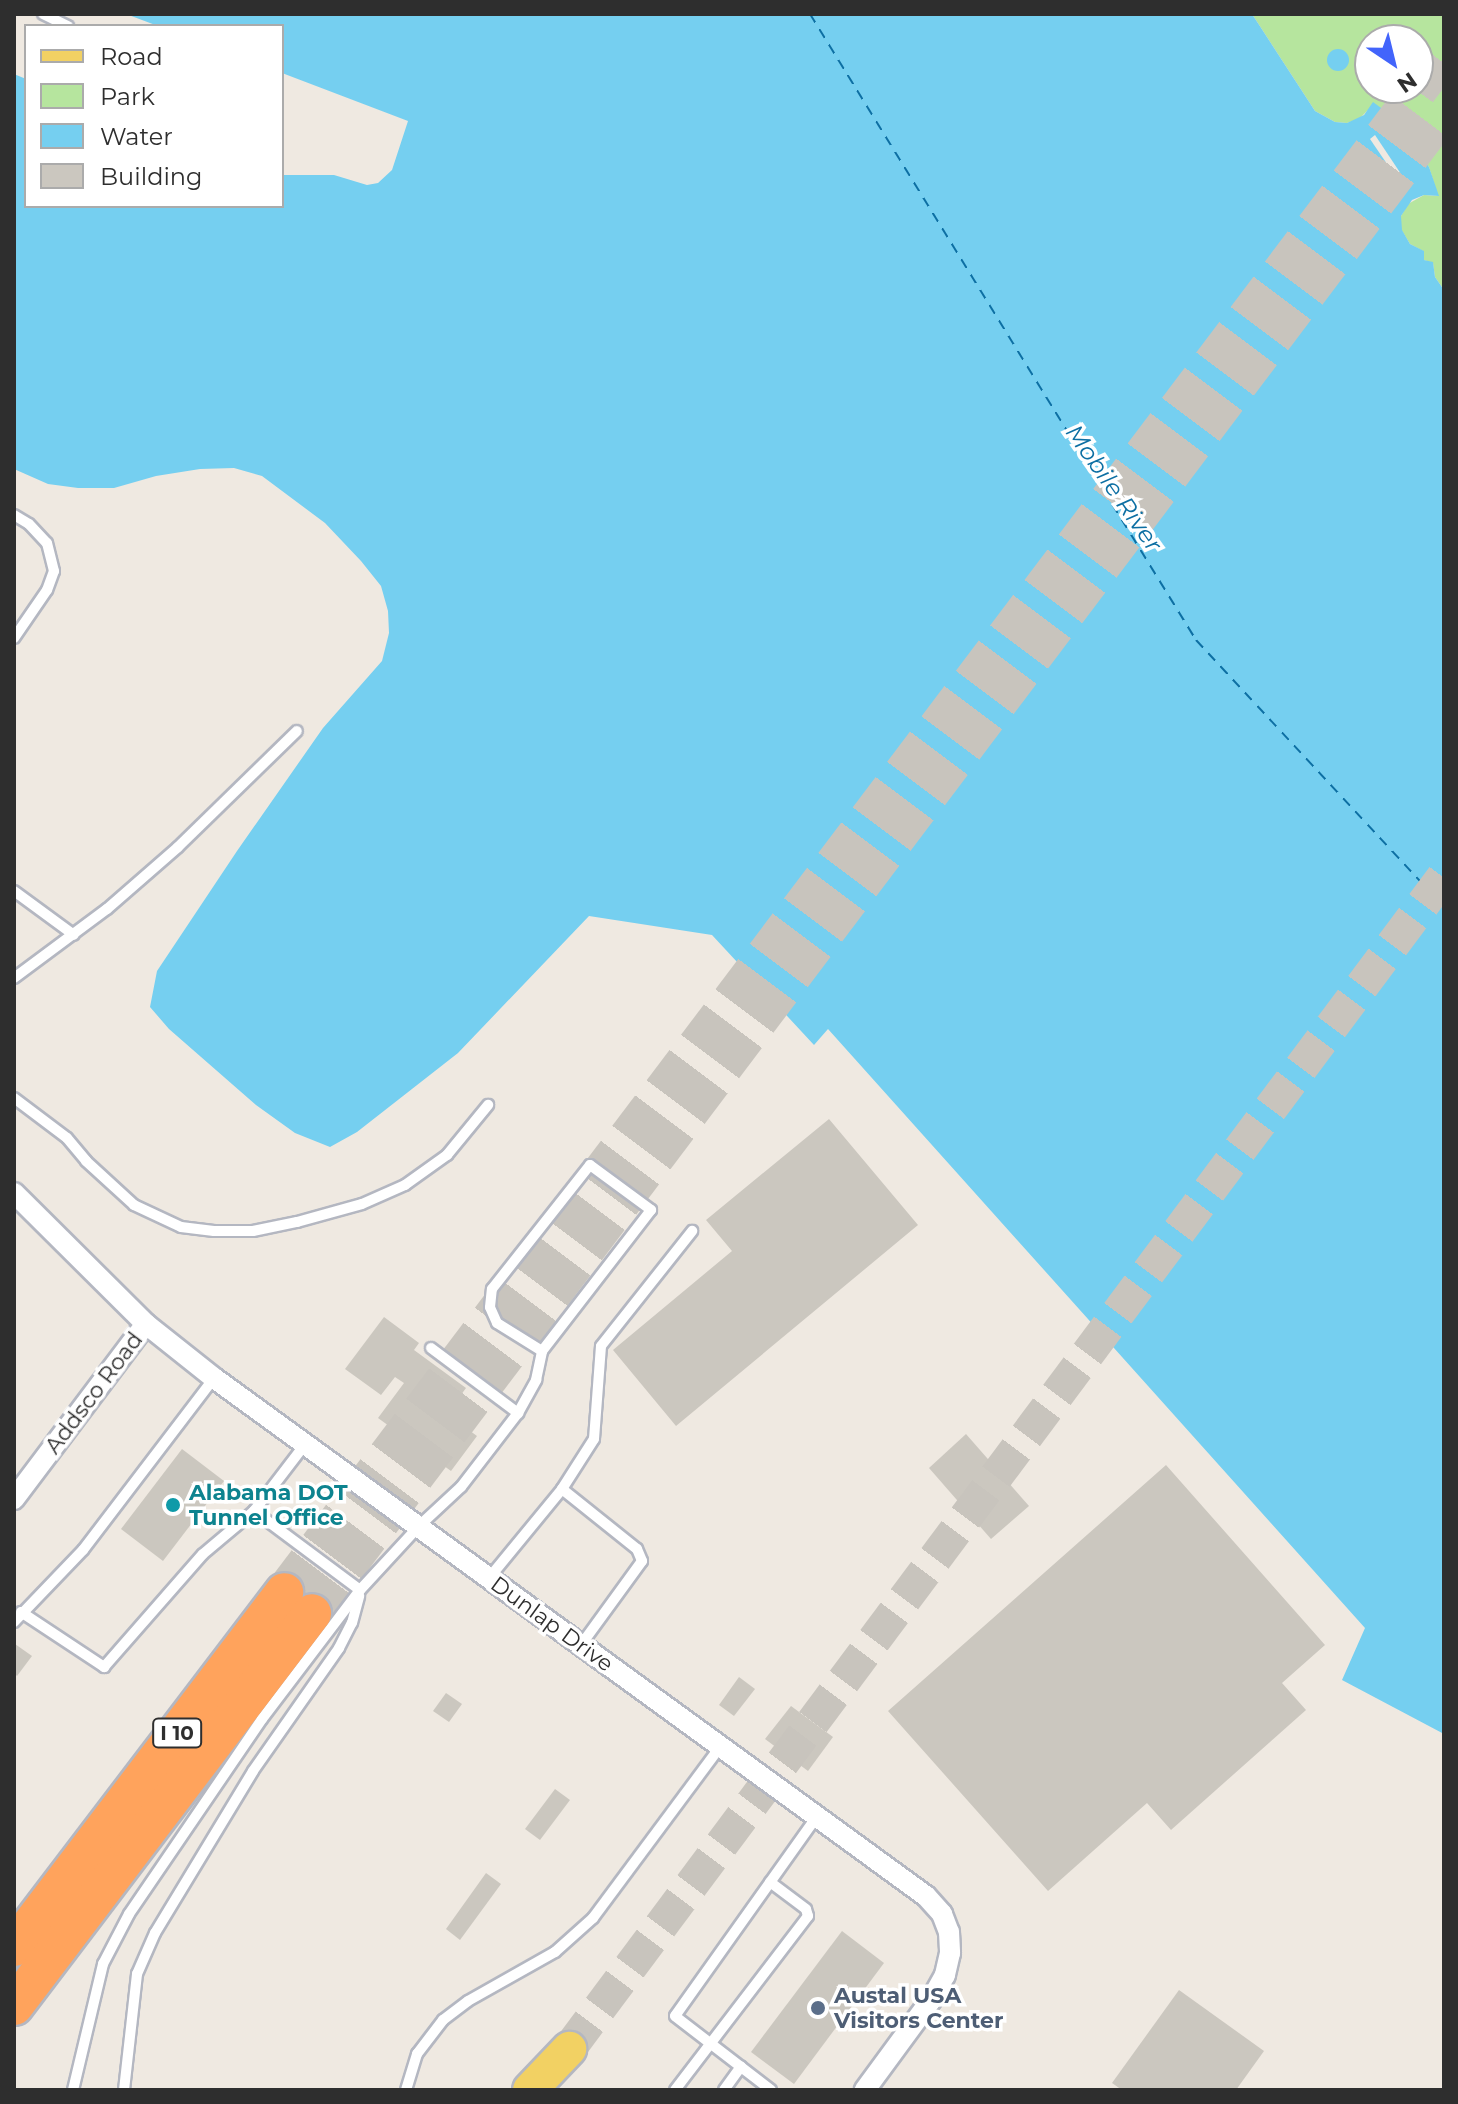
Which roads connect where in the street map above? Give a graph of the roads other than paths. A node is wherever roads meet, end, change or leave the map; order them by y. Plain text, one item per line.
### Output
1 (43, 14) edge
2 (64, 24) edge
3 (14, 515) edge
4 (14, 638) edge
5 (297, 731) dead end
6 (14, 891) edge
7 (74, 935) junction
8 (14, 978) edge
9 (14, 1098) edge
10 (488, 1105) dead end
11 (14, 1193) edge
12 (692, 1231) dead end
13 (146, 1324) junction
14 (431, 1348) dead end
15 (542, 1351) junction
16 (214, 1378) junction
17 (518, 1413) junction
18 (306, 1443) junction
19 (562, 1489) junction
20 (14, 1499) edge
21 (254, 1511) junction
22 (419, 1526) junction
23 (489, 1578) junction
24 (360, 1590) junction
25 (18, 1617) edge
26 (581, 1645) junction
27 (720, 1747) junction
28 (817, 1816) junction
29 (770, 1882) junction
30 (14, 1947) edge
31 (14, 2006) edge
32 (711, 2044) junction
33 (559, 2067) tunnel mouth
34 (741, 2067) junction
35 (73, 2090) edge
36 (124, 2090) edge
37 (408, 2090) edge
38 (530, 2090) edge
39 (675, 2090) edge
40 (724, 2090) edge
41 (771, 2090) edge
42 (865, 2090) edge

1 - 2 lane
3 - 4 lane
5 - 7 lane
6 - 7 lane
7 - 8 lane
9 - 10 lane
11 - 13 street, Dunlap Drive
12 - 19 lane
13 - 16 street, Dunlap Drive
13 - 20 street, Addsco Road
14 - 17 lane
15 - 15 lane
15 - 17 lane
16 - 18 street, Dunlap Drive
16 - 25 lane
17 - 22 lane
18 - 21 lane
18 - 22 street, Dunlap Drive
19 - 23 lane
19 - 26 lane
21 - 24 lane
21 - 25 lane
22 - 23 street, Dunlap Drive
22 - 24 lane
23 - 26 street, Dunlap Drive
24 - 35 lane
24 - 36 lane
26 - 27 street, Dunlap Drive
27 - 28 street, Dunlap Drive
27 - 37 lane
28 - 29 lane
28 - 42 street, Dunlap Drive
29 - 32 lane
29 - 32 lane
30 - 31 highway, I 10
32 - 34 lane
32 - 39 lane
33 - 38 main road
34 - 40 lane
34 - 41 lane

